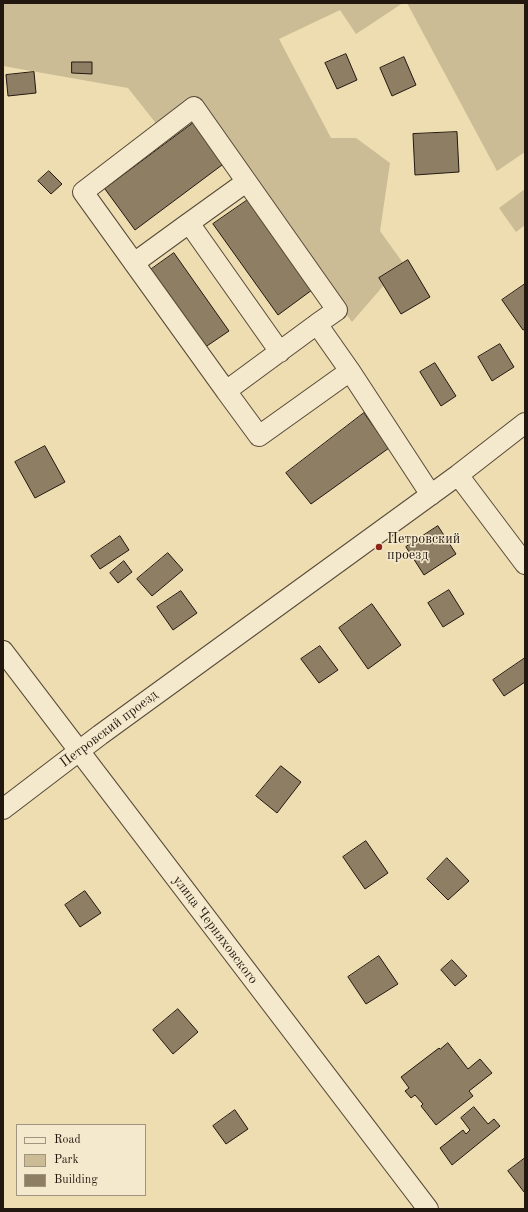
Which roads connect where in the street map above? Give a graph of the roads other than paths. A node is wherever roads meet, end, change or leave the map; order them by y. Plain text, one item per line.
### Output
1 (246, 182) junction
2 (189, 223) junction
3 (134, 263) junction
4 (317, 324) junction
5 (280, 352) junction
6 (350, 372) junction
7 (226, 391) junction
8 (525, 423) edge
9 (458, 475) junction
10 (430, 495) junction
11 (525, 564) edge
12 (3, 651) edge
13 (79, 751) junction
14 (3, 809) edge
15 (428, 1209) edge

1 - 2 street
1 - 3 street
1 - 4 street
2 - 3 street
2 - 5 street
3 - 7 street
4 - 5 street
4 - 6 street
5 - 7 street
6 - 7 street
6 - 10 street
8 - 9 street, Петровский проезд
9 - 10 street, Петровский проезд
9 - 11 street
10 - 13 street, Петровский проезд
12 - 13 street, улица Черняховского
13 - 14 street, Петровский проезд
13 - 15 street, улица Черняховского

